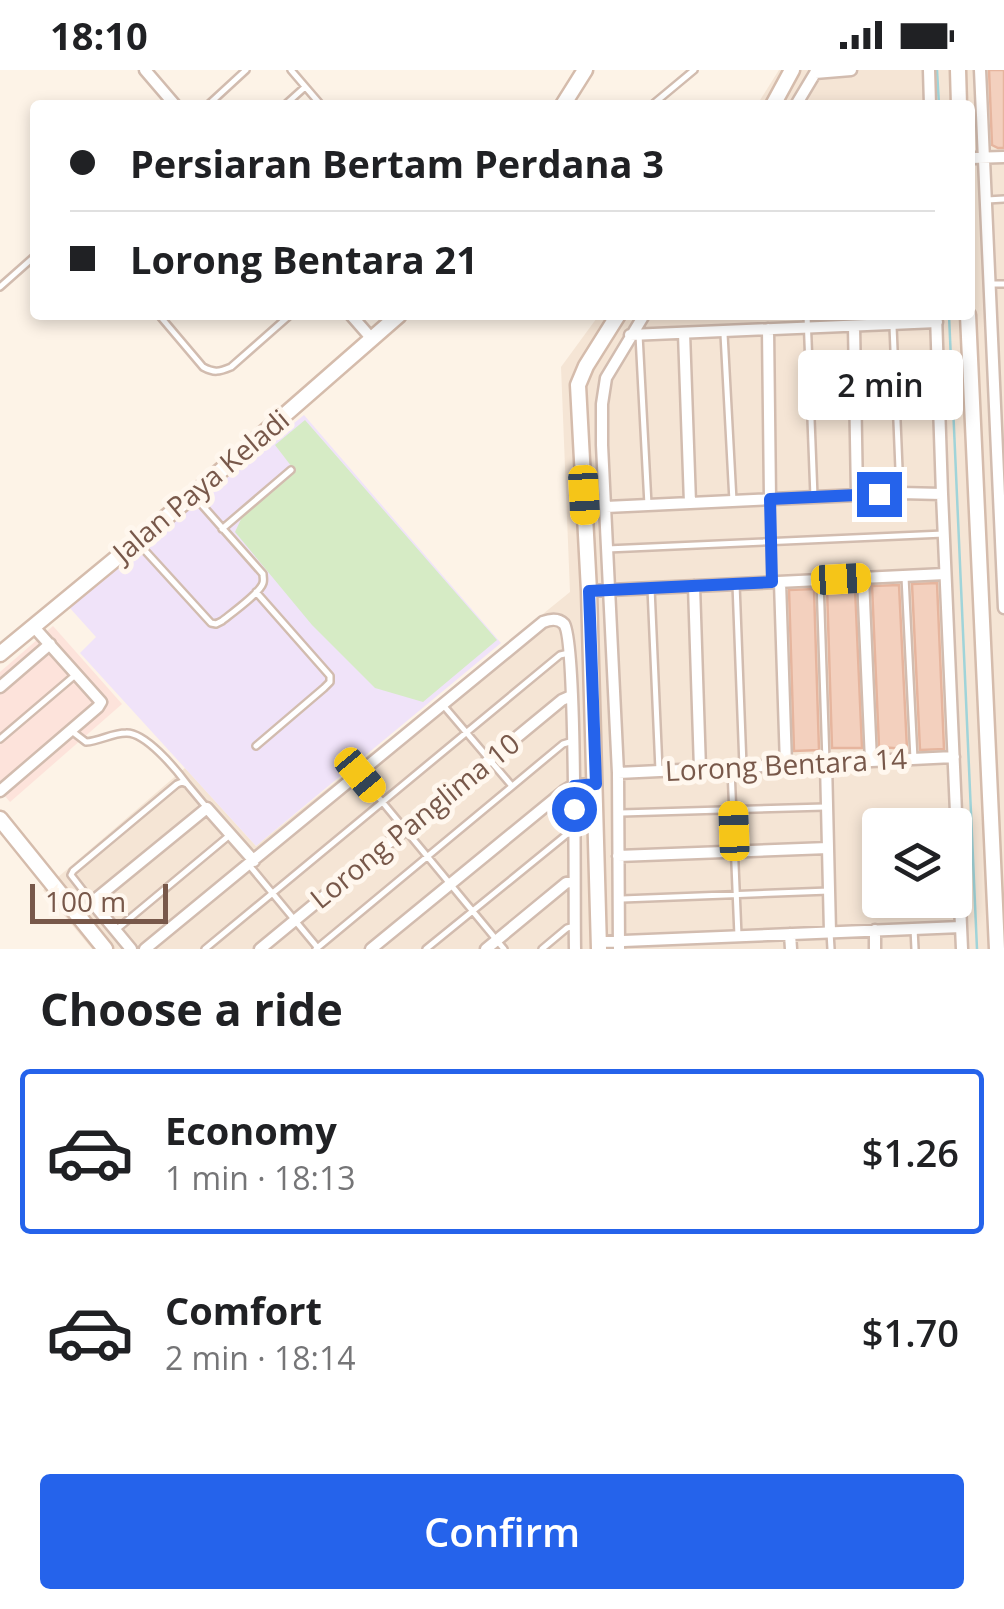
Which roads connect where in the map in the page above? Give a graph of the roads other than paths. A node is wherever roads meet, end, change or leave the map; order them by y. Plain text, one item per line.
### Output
1 (145, 70) edge
2 (246, 70) edge
3 (291, 70) edge
4 (585, 70) edge
5 (694, 70) edge
6 (792, 70) edge
7 (851, 70) edge
8 (929, 70) edge
9 (958, 70) edge
10 (980, 70) edge
11 (816, 72) edge
12 (305, 86) junction
13 (170, 100) edge
14 (213, 100) edge
15 (290, 100) edge
16 (317, 100) edge
17 (566, 100) edge
18 (658, 100) edge
19 (775, 100) edge
20 (799, 100) edge
21 (930, 100) edge
22 (959, 100) edge
23 (1004, 156) edge
24 (975, 158) edge
25 (984, 158) junction
26 (986, 200) junction
27 (1004, 200) edge
28 (1004, 242) edge
29 (988, 243) junction
30 (30, 260) edge
31 (990, 284) junction
32 (1004, 284) edge
33 (0, 286) edge
34 (162, 320) edge
35 (284, 320) edge
36 (355, 320) edge
37 (393, 320) edge
38 (615, 320) edge
39 (642, 320) edge
40 (807, 320) edge
41 (927, 320) edge
42 (936, 320) edge
43 (968, 320) edge
44 (892, 324) junction
45 (854, 326) junction
46 (808, 328) junction
47 (998, 328) edge
48 (768, 329) junction
49 (724, 331) junction
50 (684, 333) junction
51 (634, 335) junction
52 (372, 339) junction
53 (291, 470) dead end
54 (900, 493) junction
55 (942, 494) junction
56 (193, 495) junction
57 (857, 495) junction
58 (814, 497) junction
59 (770, 499) junction
60 (733, 501) junction
61 (690, 503) junction
62 (648, 505) junction
63 (606, 507) junction
64 (1002, 508) edge
65 (978, 509) junction
66 (222, 529) junction
67 (944, 534) junction
68 (136, 542) junction
69 (771, 542) junction
70 (608, 549) junction
71 (1002, 550) edge
72 (945, 574) junction
73 (905, 576) junction
74 (863, 578) junction
75 (820, 580) junction
76 (776, 582) junction
77 (736, 584) junction
78 (694, 586) junction
79 (651, 588) junction
80 (609, 590) junction
81 (589, 591) junction
82 (256, 592) junction
83 (1004, 593) edge
84 (1004, 608) edge
85 (34, 626) junction
86 (50, 644) junction
87 (569, 652) junction
88 (0, 654) edge
89 (77, 674) junction
90 (0, 688) edge
91 (570, 696) junction
92 (443, 705) junction
93 (71, 730) junction
94 (466, 732) junction
95 (0, 738) edge
96 (573, 741) junction
97 (256, 746) dead end
98 (954, 757) junction
99 (914, 759) junction
100 (490, 760) junction
101 (871, 761) junction
102 (826, 763) junction
103 (786, 765) junction
104 (737, 768) junction
105 (700, 770) junction
106 (0, 772) edge
107 (659, 772) junction
108 (618, 774) junction
109 (360, 775) junction
110 (187, 784) junction
111 (596, 784) junction
112 (512, 786) junction
113 (574, 786) junction
114 (5, 787) edge
115 (382, 802) junction
116 (827, 807) junction
117 (207, 808) junction
118 (733, 811) junction
119 (618, 813) junction
120 (0, 819) edge
121 (405, 829) junction
122 (574, 832) junction
123 (231, 834) junction
124 (828, 848) junction
125 (734, 852) junction
126 (427, 856) junction
127 (618, 856) junction
128 (252, 862) junction
129 (574, 881) junction
130 (450, 884) junction
131 (828, 891) junction
132 (273, 892) junction
133 (736, 894) junction
134 (618, 899) junction
135 (92, 902) junction
136 (472, 910) junction
137 (295, 920) junction
138 (574, 926) junction
139 (961, 926) junction
140 (914, 928) junction
141 (115, 930) junction
142 (874, 930) junction
143 (830, 932) junction
144 (790, 934) junction
145 (742, 936) junction
146 (706, 943) edge
147 (663, 944) edge
148 (500, 945) edge
149 (599, 945) edge
150 (619, 945) edge
151 (105, 949) edge
152 (130, 949) edge
153 (145, 949) edge
154 (205, 949) edge
155 (260, 949) edge
156 (317, 949) edge
157 (372, 949) edge
158 (426, 949) edge
159 (486, 949) edge
160 (542, 949) edge
161 (575, 949) edge
162 (747, 949) edge
163 (791, 949) edge
164 (831, 949) edge
165 (876, 949) edge
166 (915, 949) edge
167 (962, 949) edge
168 (997, 949) edge

1 - 13 street
2 - 14 lane
3 - 12 lane
4 - 17 street
5 - 18 lane
6 - 19 street
7 - 11 street
8 - 21 street
9 - 22 street
10 - 25 street
11 - 20 street
12 - 15 lane
12 - 16 lane
23 - 25 street
24 - 25 street
25 - 26 street
26 - 27 lane
26 - 29 street
28 - 29 street
29 - 31 street
30 - 33 lane
31 - 32 lane
31 - 47 street
34 - 35 lane
36 - 52 street
37 - 52 street, Jalan Paya Keladi
38 - 81 street
39 - 51 street
40 - 46 lane
41 - 44 street
42 - 55 street
43 - 65 street
44 - 45 street
44 - 54 lane
45 - 46 street
45 - 57 street
46 - 48 street
46 - 58 lane
47 - 64 street
48 - 49 street
48 - 59 street
49 - 50 street
49 - 60 lane
50 - 51 street
50 - 61 street
51 - 62 lane
51 - 63 street
52 - 56 street, Jalan Paya Keladi
53 - 66 lane
54 - 55 street
54 - 57 street
55 - 67 street
56 - 66 lane
56 - 68 street, Jalan Paya Keladi
57 - 58 street
58 - 59 street
59 - 60 street
59 - 69 lane
60 - 61 street
61 - 62 street
62 - 63 street
63 - 70 street
64 - 65 street
64 - 71 street
65 - 168 street
66 - 82 lane
67 - 69 lane
67 - 72 street
68 - 82 lane
68 - 85 street, Jalan Paya Keladi
69 - 70 lane
69 - 76 lane
70 - 80 street
71 - 83 street
72 - 73 street
72 - 98 street
73 - 74 street
73 - 99 lane
74 - 75 street
74 - 101 street
75 - 76 street
75 - 102 lane
76 - 77 street
76 - 103 street
77 - 78 street
77 - 104 lane
78 - 79 street
78 - 105 street
79 - 80 street
79 - 107 lane
80 - 81 street
80 - 108 street
81 - 111 street
82 - 97 lane
83 - 84 street
85 - 86 street
85 - 88 street, Jalan Paya Keladi
86 - 89 street
86 - 90 street
87 - 91 street
87 - 92 street
87 - 94 lane
89 - 93 street
89 - 95 lane
91 - 96 street
91 - 100 street, Lorong Panglima 10
92 - 94 lane
92 - 109 street
93 - 110 lane
93 - 114 street
94 - 100 lane
94 - 115 lane
96 - 112 lane
96 - 113 street
98 - 99 street, Lorong Bentara 14
98 - 139 street
99 - 101 street, Lorong Bentara 14
100 - 112 lane
100 - 121 street, Lorong Panglima 10
101 - 102 street, Lorong Bentara 14
102 - 103 street, Lorong Bentara 14
102 - 116 street
103 - 104 street, Lorong Bentara 14
104 - 105 street, Lorong Bentara 14
104 - 118 lane
105 - 107 street, Lorong Bentara 14
106 - 114 street
107 - 108 street, Lorong Bentara 14
108 - 119 street
109 - 115 lane
109 - 128 street
110 - 117 lane
110 - 135 lane
111 - 113 street
111 - 149 street
112 - 126 lane
113 - 122 street
113 - 130 street
115 - 121 lane
115 - 132 lane
116 - 118 lane
116 - 124 street
117 - 123 street
117 - 135 street
118 - 119 lane
118 - 125 lane
119 - 127 street
120 - 151 street
121 - 126 lane
121 - 137 street, Lorong Panglima 10
122 - 129 street
122 - 136 lane
123 - 128 street
123 - 141 lane
124 - 125 street
124 - 131 street
125 - 127 street
125 - 133 lane
126 - 130 lane
126 - 156 lane
127 - 134 street
128 - 132 lane
128 - 153 street
129 - 138 street
129 - 148 street
130 - 136 lane
130 - 157 street
131 - 133 lane
131 - 143 street
132 - 137 lane
132 - 154 lane
133 - 134 lane
133 - 145 lane
134 - 150 street
135 - 141 street
136 - 148 lane
136 - 158 lane
137 - 155 street, Lorong Panglima 10
137 - 156 lane
138 - 160 lane
138 - 161 street
139 - 140 street
139 - 167 street
140 - 142 street
140 - 166 lane
141 - 152 street
142 - 143 street
142 - 165 street
143 - 144 street
143 - 164 lane
144 - 145 street
144 - 163 street
145 - 146 street
145 - 162 lane
146 - 147 street
147 - 150 street
148 - 159 street
149 - 150 street

